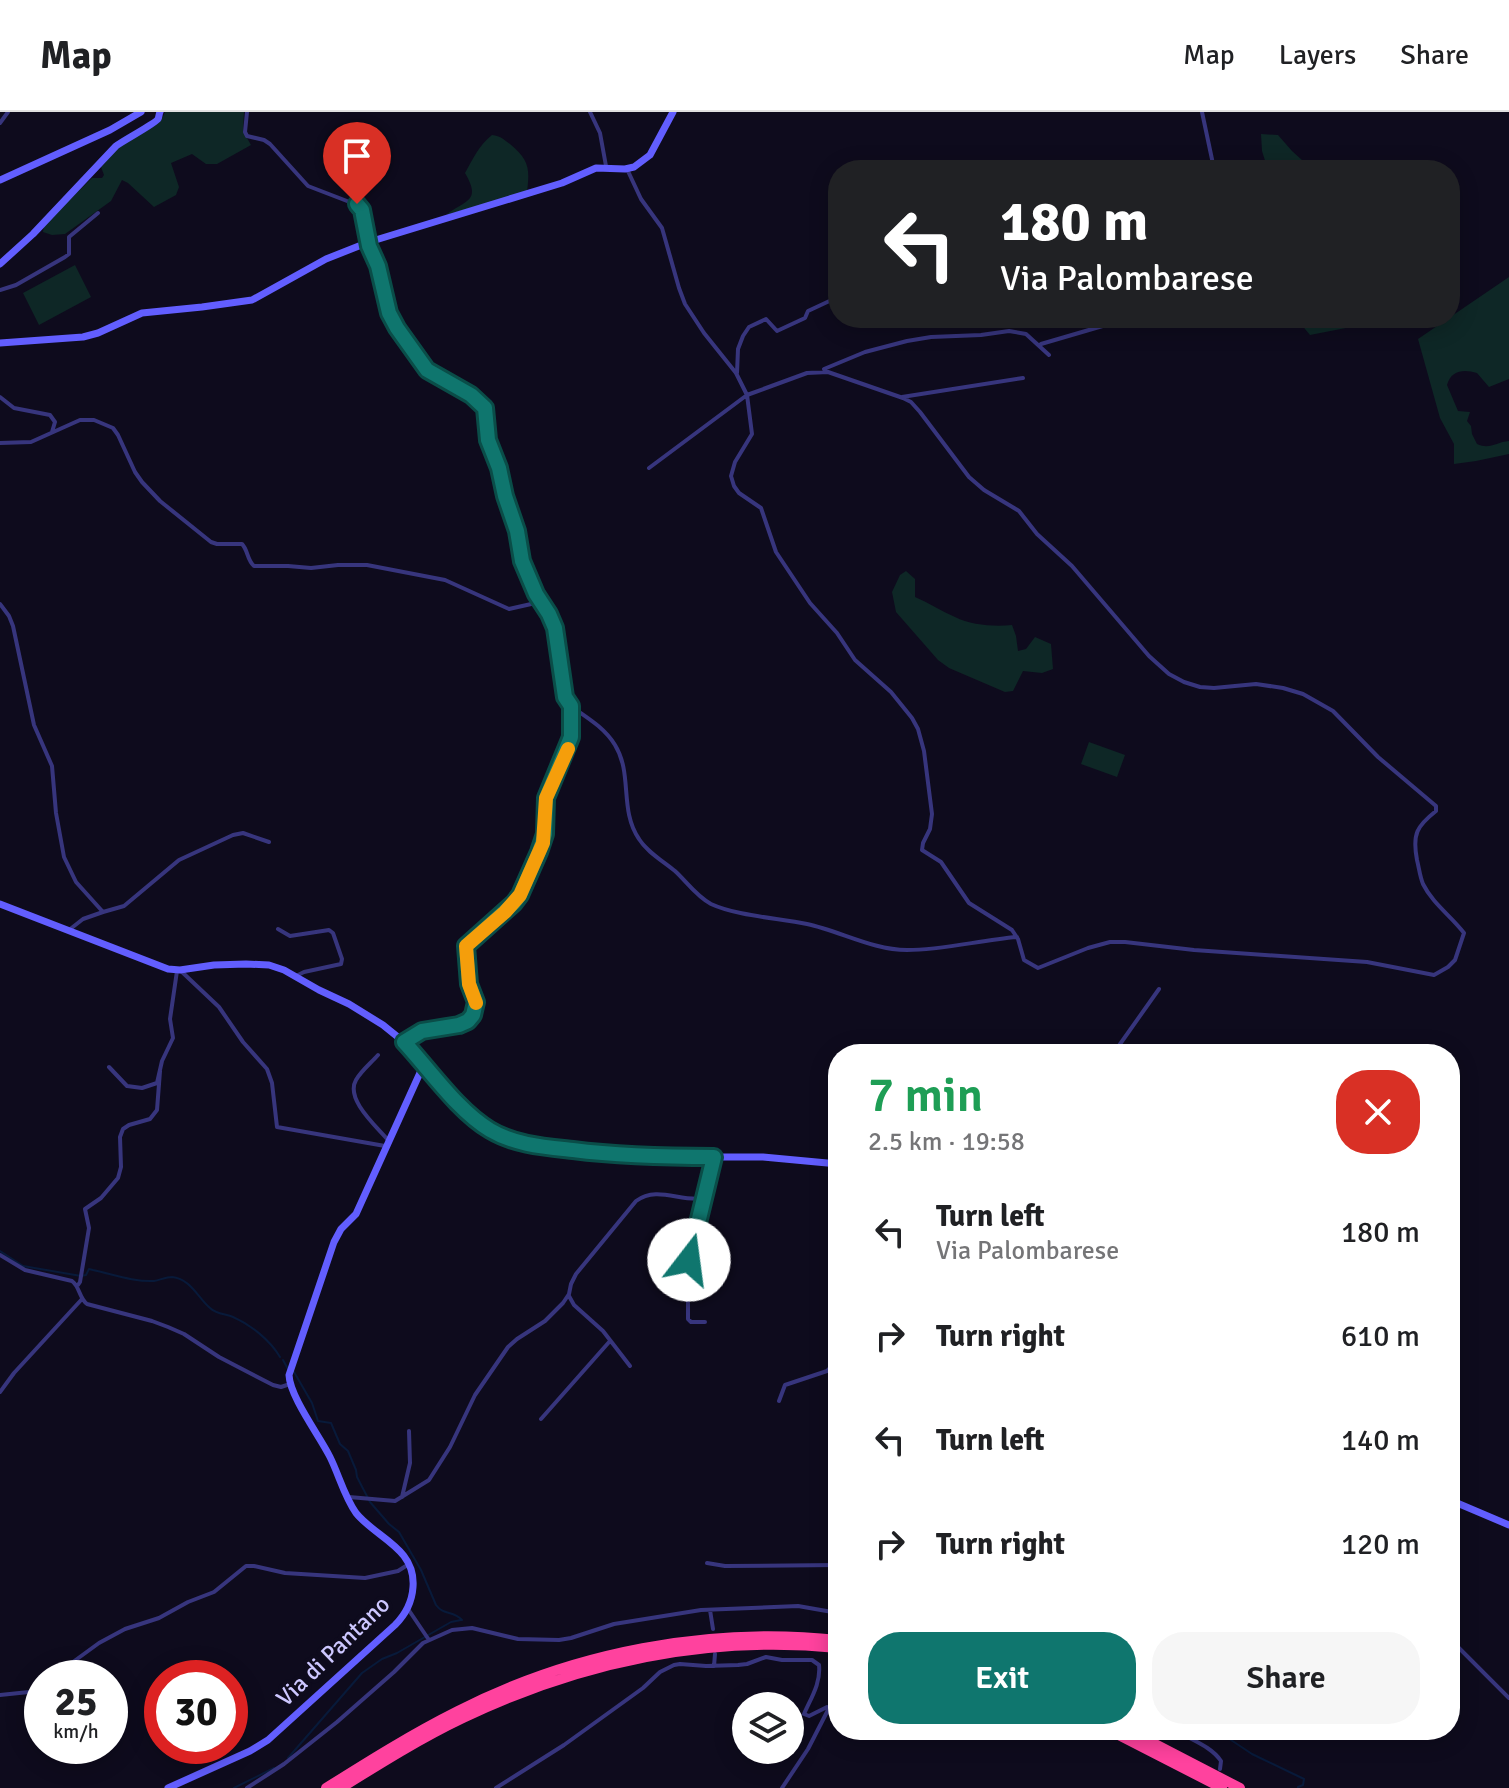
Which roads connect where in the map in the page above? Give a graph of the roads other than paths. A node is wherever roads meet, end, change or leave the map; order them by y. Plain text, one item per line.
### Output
1 (8, 112) edge
2 (141, 112) edge
3 (160, 112) edge
4 (247, 112) edge
5 (590, 112) edge
6 (673, 112) edge
7 (1202, 112) edge
8 (0, 123) edge
9 (1212, 160) edge
10 (607, 167) junction
11 (627, 169) junction
12 (0, 180) edge
13 (98, 213) dead end
14 (369, 242) junction
15 (0, 264) edge
16 (0, 290) edge
17 (828, 302) edge
18 (1099, 328) edge
19 (0, 343) edge
20 (1039, 344) junction
21 (1049, 355) dead end
22 (823, 371) junction
23 (737, 375) junction
24 (1023, 378) dead end
25 (747, 395) junction
26 (0, 397) edge
27 (900, 397) junction
28 (51, 434) junction
29 (0, 443) edge
30 (649, 468) dead end
31 (541, 602) junction
32 (0, 604) edge
33 (571, 706) junction
34 (269, 842) dead end
35 (0, 904) edge
36 (103, 912) junction
37 (278, 929) dead end
38 (69, 930) junction
39 (1017, 937) junction
40 (179, 970) junction
41 (296, 976) junction
42 (1159, 989) dead end
43 (404, 1042) junction
44 (1120, 1044) edge
45 (378, 1055) dead end
46 (424, 1064) junction
47 (109, 1067) dead end
48 (160, 1071) junction
49 (387, 1143) junction
50 (714, 1157) junction
51 (828, 1163) edge
52 (705, 1198) junction
53 (0, 1255) edge
54 (77, 1286) junction
55 (569, 1294) junction
56 (82, 1299) junction
57 (705, 1322) dead end
58 (610, 1341) junction
59 (630, 1366) dead end
60 (828, 1370) edge
61 (290, 1384) junction
62 (0, 1392) edge
63 (779, 1401) dead end
64 (541, 1419) dead end
65 (409, 1431) dead end
66 (347, 1496) junction
67 (402, 1499) junction
68 (1460, 1504) edge
69 (1509, 1525) edge
70 (707, 1563) dead end
71 (409, 1564) junction
72 (828, 1565) edge
73 (408, 1608) junction
74 (710, 1610) junction
75 (828, 1611) edge
76 (713, 1629) dead end
77 (828, 1639) edge
78 (429, 1640) junction
79 (828, 1647) edge
80 (1460, 1649) edge
81 (715, 1654) dead end
82 (76, 1660) edge
83 (714, 1666) junction
84 (24, 1693) edge
85 (0, 1695) edge
86 (1509, 1698) edge
87 (828, 1706) edge
88 (828, 1712) edge
89 (1128, 1740) edge
90 (1147, 1740) edge
91 (1193, 1740) edge
92 (1220, 1769) dead end
93 (168, 1788) edge
94 (247, 1788) edge
95 (326, 1788) edge
96 (341, 1788) edge
97 (496, 1788) edge
98 (782, 1788) edge
99 (1222, 1788) edge
100 (1240, 1788) edge

1 - 8 street
2 - 12 street
3 - 15 street
4 - 14 street
5 - 10 street
6 - 11 street
7 - 9 street
10 - 11 street
10 - 14 street
11 - 23 street
13 - 16 street
14 - 19 street
14 - 31 street
17 - 23 street
18 - 20 street
20 - 21 street
20 - 22 street
22 - 25 street
22 - 27 street
23 - 25 street
24 - 27 street
25 - 30 street
25 - 39 street
26 - 28 street
27 - 39 street
28 - 29 street
28 - 31 street
31 - 33 street
32 - 36 street
33 - 39 street
33 - 43 street
34 - 36 street
35 - 38 street
36 - 38 street
37 - 41 street
38 - 40 street
40 - 41 street
40 - 48 street
40 - 49 street
41 - 43 street
42 - 44 street
43 - 46 street
45 - 49 street
46 - 49 street
46 - 50 street
47 - 48 street
48 - 54 street
49 - 61 street
50 - 51 street
50 - 52 street
52 - 55 street
52 - 57 street
53 - 54 street
54 - 56 street
55 - 58 street
55 - 67 street
56 - 61 street
56 - 62 street
58 - 59 street
58 - 64 street
60 - 63 street
61 - 66 street
65 - 67 street
66 - 67 street
66 - 71 street
68 - 69 street
70 - 72 street
71 - 73 street, Via di Pantano
71 - 82 street
73 - 78 street
73 - 93 street, Via di Pantano
74 - 75 street
74 - 76 street
74 - 78 street
77 - 95 highway
78 - 94 street
79 - 96 highway
80 - 86 street
81 - 83 street
83 - 87 street
83 - 97 street
84 - 85 street
88 - 98 street
89 - 99 highway
90 - 100 highway
91 - 92 street

